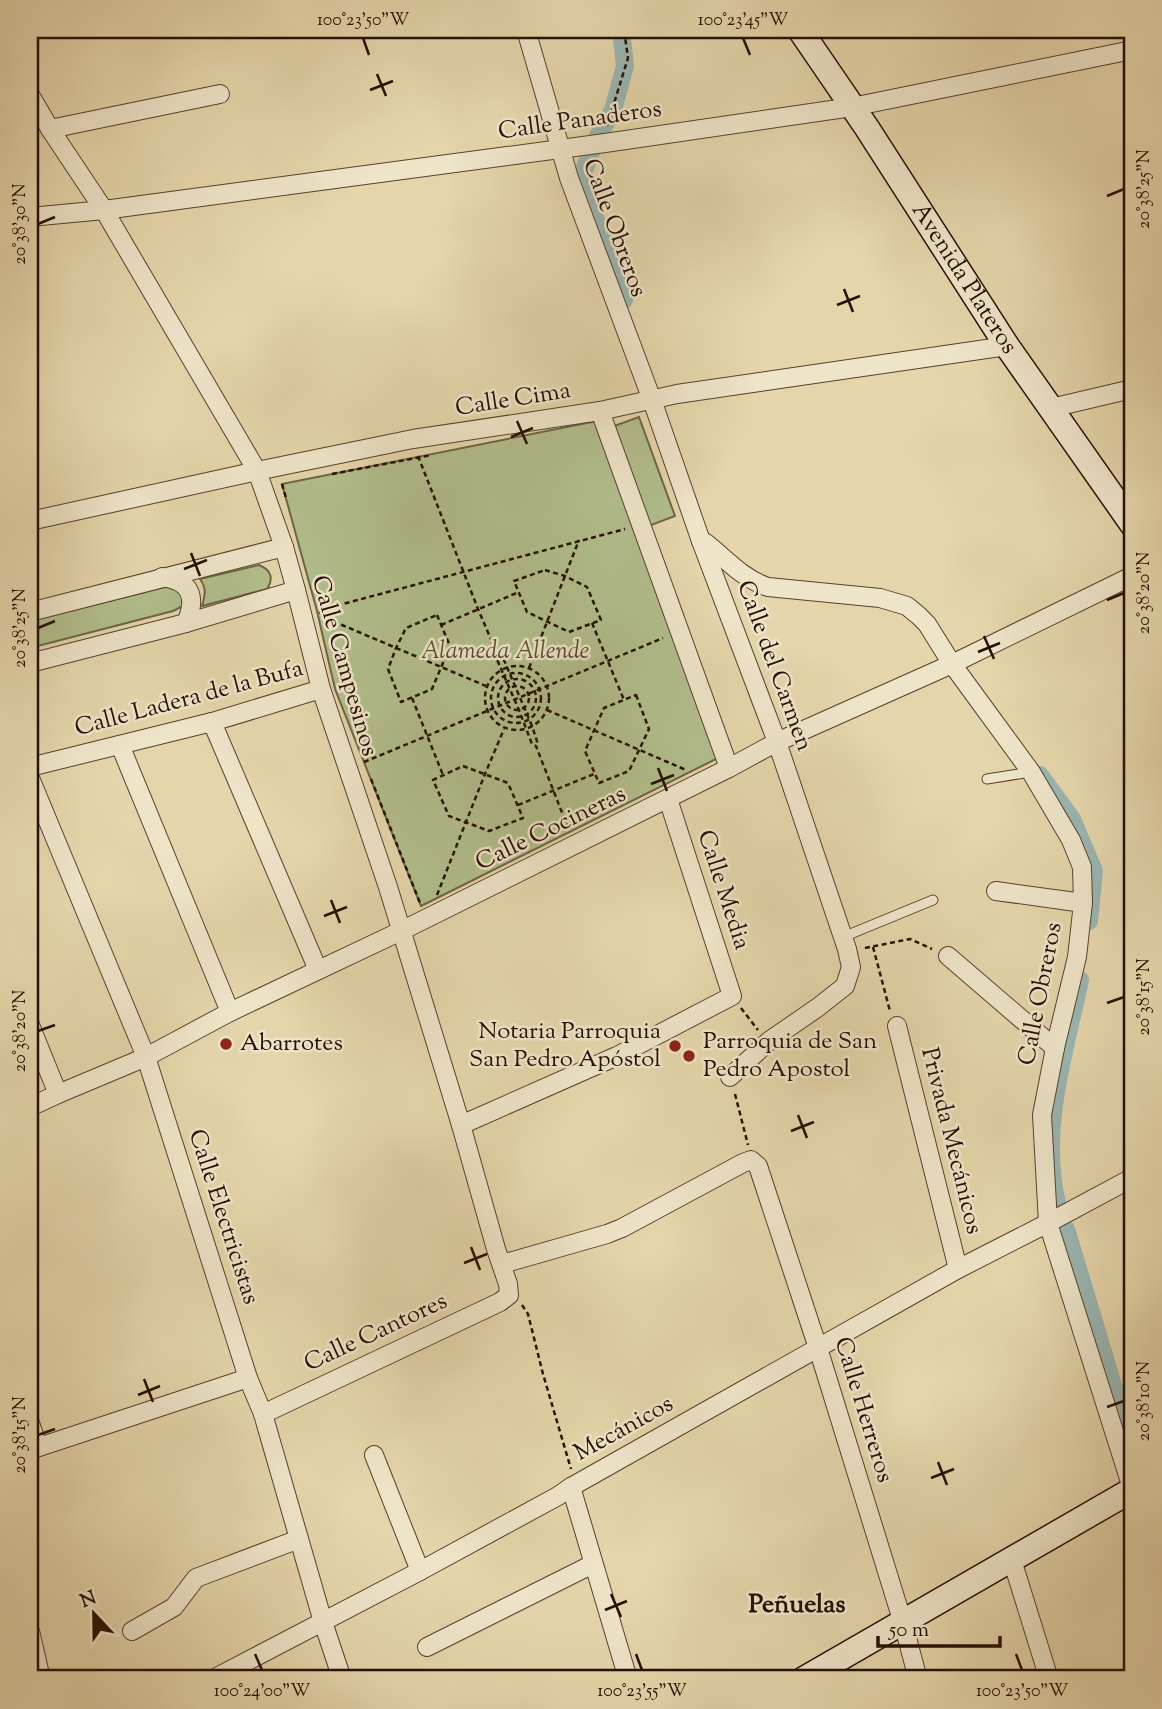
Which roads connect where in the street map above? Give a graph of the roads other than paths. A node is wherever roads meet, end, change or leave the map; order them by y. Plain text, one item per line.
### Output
1 (526, 30) edge
2 (800, 30) edge
3 (1132, 50) edge
4 (30, 94) edge
5 (220, 94) dead end
6 (852, 107) junction
7 (50, 129) junction
8 (560, 148) junction
9 (104, 210) junction
10 (30, 217) edge
11 (1007, 346) junction
12 (1132, 389) edge
13 (652, 400) junction
14 (1051, 408) junction
15 (600, 411) junction
16 (257, 471) junction
17 (30, 521) edge
18 (1132, 524) edge
19 (701, 541) junction
20 (284, 547) junction
21 (1132, 576) edge
22 (162, 577) junction
23 (296, 590) junction
24 (30, 612) edge
25 (186, 623) junction
26 (30, 663) edge
27 (952, 664) junction
28 (321, 689) junction
29 (212, 722) junction
30 (777, 742) junction
31 (120, 745) junction
32 (30, 767) edge
33 (729, 768) junction
34 (1031, 772) junction
35 (30, 778) edge
36 (987, 779) dead end
37 (668, 799) junction
38 (996, 891) dead end
39 (933, 900) dead end
40 (1083, 903) junction
41 (401, 931) junction
42 (845, 943) junction
43 (948, 956) road end
44 (318, 970) junction
45 (230, 1012) junction
46 (30, 1025) edge
47 (897, 1026) road end
48 (1055, 1048) junction
49 (146, 1057) junction
50 (730, 1077) road end
51 (58, 1094) junction
52 (30, 1107) edge
53 (461, 1125) junction
54 (1132, 1178) edge
55 (1053, 1221) junction
56 (502, 1264) junction
57 (958, 1269) junction
58 (509, 1295) joint
59 (818, 1348) junction
60 (248, 1378) junction
61 (263, 1414) junction
62 (30, 1423) edge
63 (34, 1448) edge
64 (374, 1455) dead end
65 (571, 1487) junction
66 (1132, 1489) edge
67 (299, 1539) junction
68 (1012, 1560) junction
69 (593, 1564) junction
70 (420, 1571) junction
71 (323, 1622) junction
72 (903, 1623) junction
73 (30, 1631) edge
74 (132, 1631) dead end
75 (427, 1647) dead end
76 (41, 1679) edge
77 (213, 1679) edge
78 (342, 1679) edge
79 (628, 1679) edge
80 (804, 1679) edge
81 (918, 1679) edge
82 (1049, 1679) edge

1 - 8 street, Calle Obreros
2 - 6 street, Avenida Plateros
3 - 6 street, Calle Panaderos
4 - 7 street, Calle Campesinos
5 - 7 street
6 - 8 street, Calle Panaderos
6 - 11 street, Avenida Plateros
7 - 9 street, Calle Campesinos
8 - 9 street, Calle Panaderos
8 - 13 street, Calle Obreros
9 - 10 street, Calle Panaderos
9 - 16 street, Calle Campesinos
11 - 13 street, Calle Cima
11 - 14 street, Avenida Plateros
12 - 14 street
13 - 15 street, Calle Cima
13 - 19 street, Calle del Carmen
14 - 18 street, Avenida Plateros
15 - 16 street, Calle Cima
15 - 33 street
16 - 17 street, Calle Cima
16 - 20 street, Calle Campesinos
19 - 27 street, Calle Obreros
19 - 30 street, Calle del Carmen
20 - 22 street
20 - 23 street, Calle Campesinos
21 - 27 street, Calle Cocineras
22 - 24 street
22 - 25 street
23 - 25 street
23 - 28 street, Calle Campesinos
25 - 26 street
27 - 30 street, Calle Cocineras
27 - 34 street, Calle Obreros
28 - 29 street, Calle Ladera de la Bufa
28 - 41 street, Calle Campesinos
29 - 31 street, Calle Ladera de la Bufa
29 - 44 street
30 - 33 street, Calle Cocineras
30 - 42 street, Calle del Carmen
31 - 32 street, Calle Ladera de la Bufa
31 - 45 street
33 - 37 street, Calle Cocineras
34 - 36 lane
34 - 40 street, Calle Obreros
35 - 49 street, Calle Electricistas
37 - 41 street, Calle Cocineras
37 - 53 street, Calle Media
38 - 40 street
39 - 42 lane
40 - 48 street, Calle Obreros
41 - 44 street, Calle Cocineras
41 - 53 street, Calle Campesinos
42 - 50 street, Calle del Carmen
43 - 48 street
44 - 45 street, Calle Cocineras
45 - 49 street, Calle Cocineras
46 - 51 street
47 - 57 street, Privada Mecánicos
48 - 55 street, Calle Obreros
49 - 51 street, Calle Cocineras
49 - 60 street, Calle Electricistas
51 - 52 street, Calle Cocineras
53 - 56 street, Calle Campesinos
54 - 55 street, Mecánicos
55 - 57 street, Mecánicos
55 - 66 street, Calle Obreros
56 - 58 street, Calle Campesinos
56 - 59 street, Calle Herreros
57 - 59 street, Mecánicos
58 - 61 street, Calle Cantores
59 - 65 street, Mecánicos
59 - 72 street, Calle Herreros
60 - 61 street, Calle Electricistas
60 - 63 street
61 - 67 street, Calle Electricistas
62 - 63 street
64 - 70 street
65 - 69 street
65 - 70 street, Mecánicos
66 - 68 street
67 - 71 street, Calle Electricistas
67 - 74 street
68 - 72 street
68 - 82 street
69 - 75 street
69 - 79 street
70 - 71 street, Mecánicos
71 - 77 street, Mecánicos
71 - 78 street, Calle Electricistas
72 - 80 street
72 - 81 street, Calle Herreros
73 - 76 street

